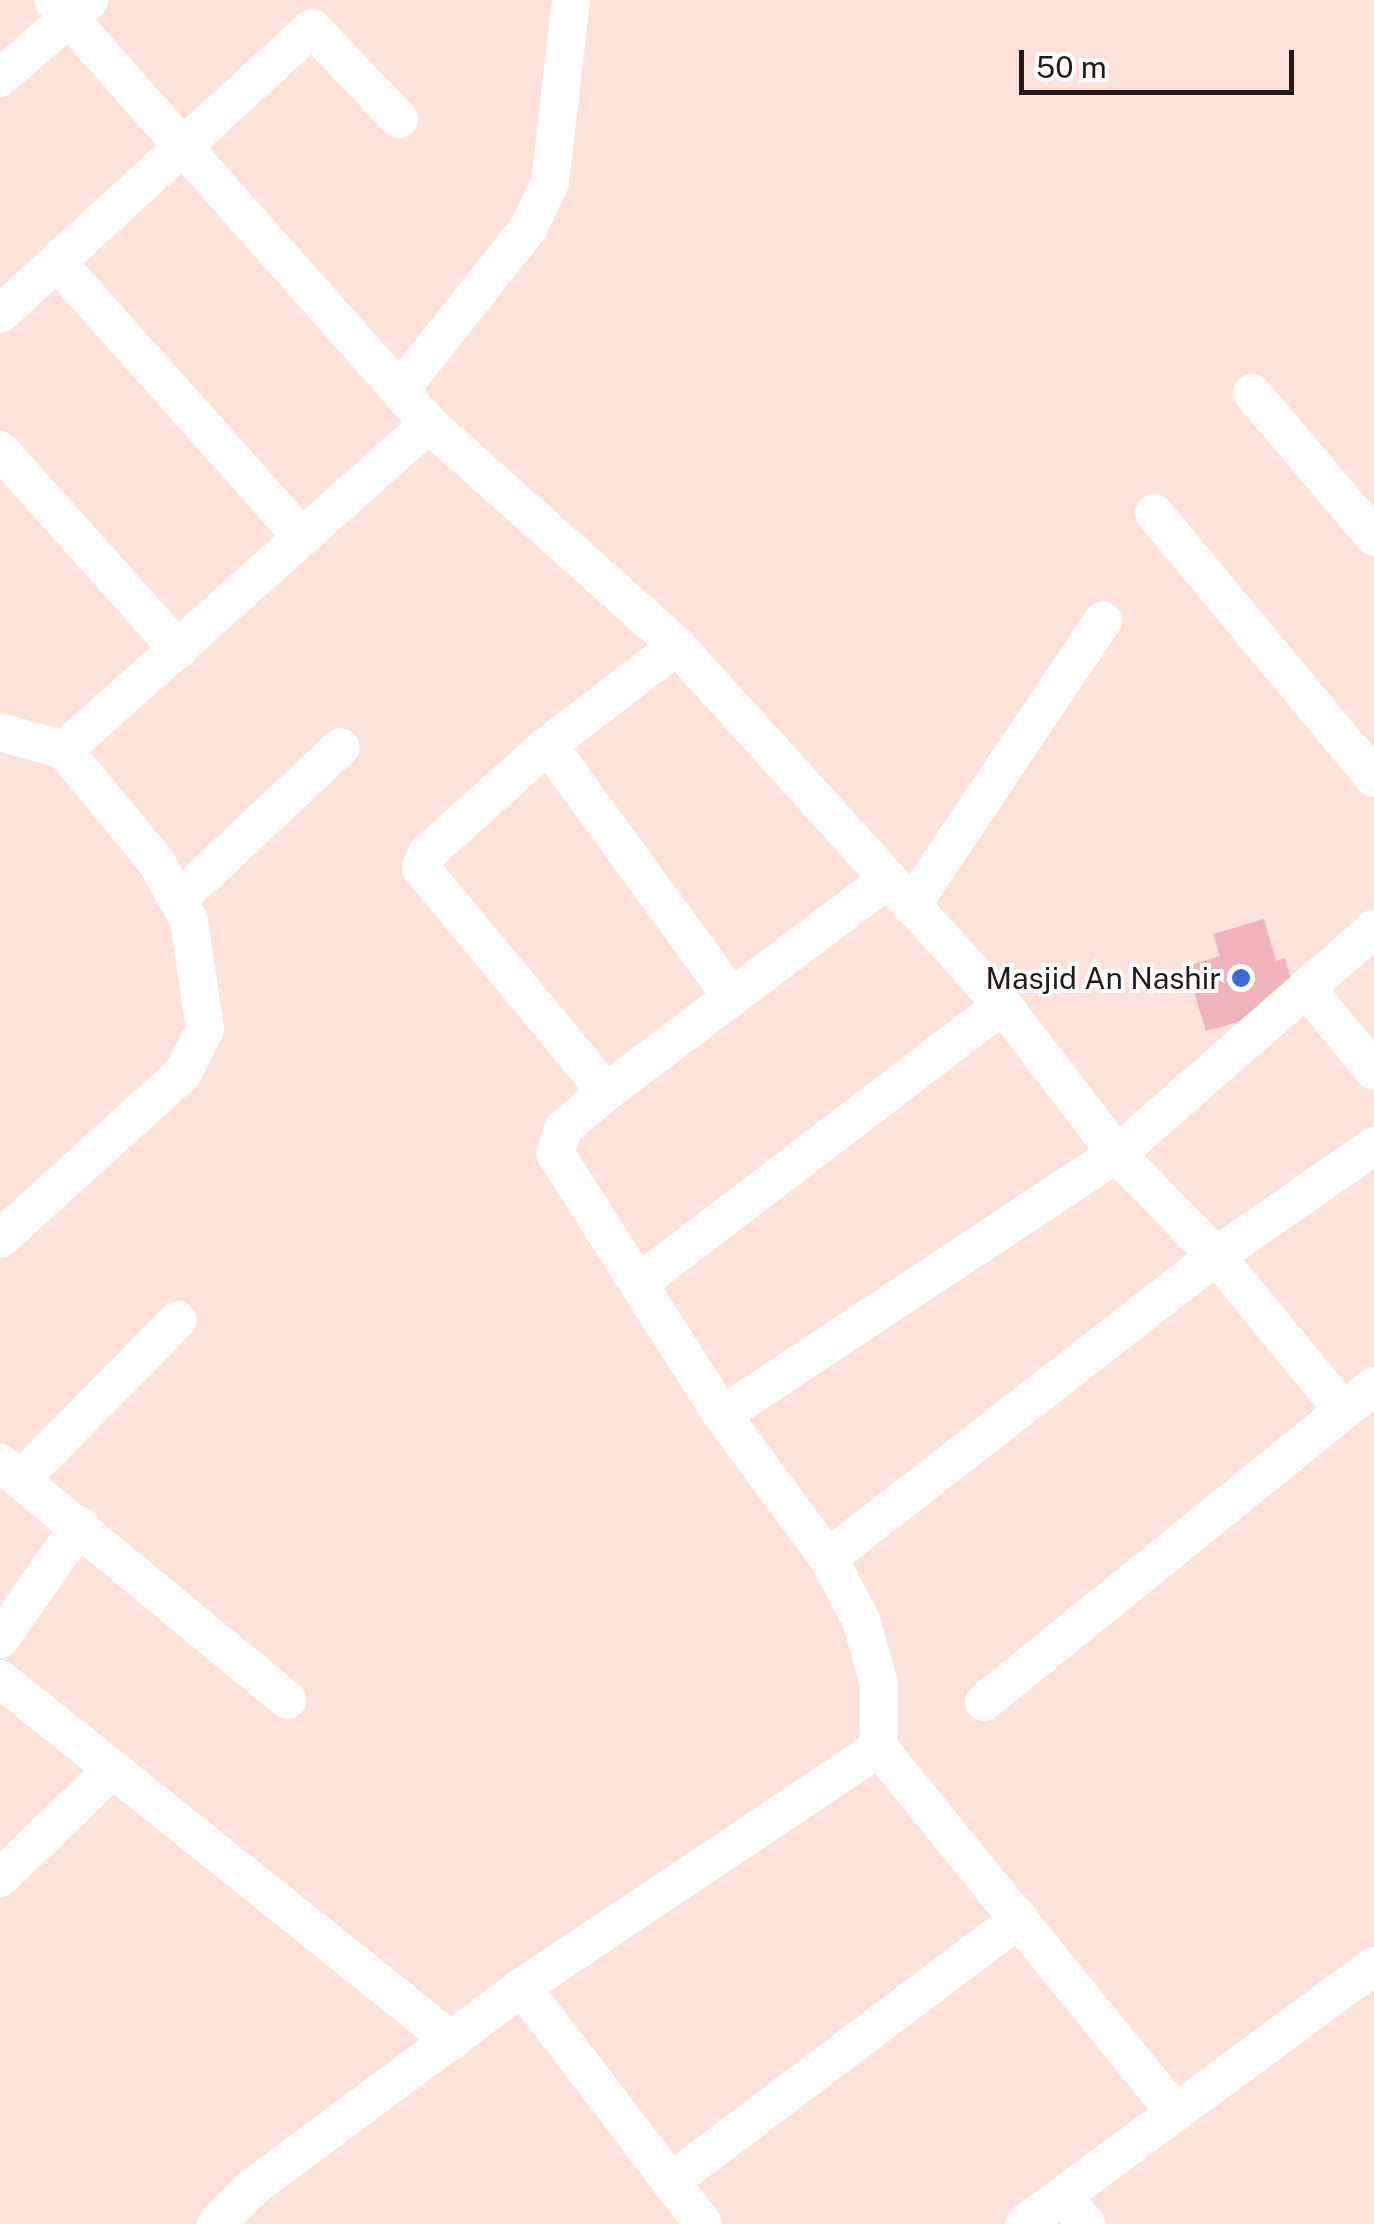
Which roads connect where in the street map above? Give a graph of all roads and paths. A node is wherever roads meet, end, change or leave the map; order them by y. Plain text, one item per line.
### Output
1 (570, 0) edge
2 (70, 6) edge
3 (0, 78) edge
4 (399, 119) dead end
5 (186, 145) junction
6 (58, 262) junction
7 (0, 314) edge
8 (400, 390) junction
9 (1252, 393) dead end
10 (429, 424) junction
11 (0, 450) edge
12 (1154, 513) dead end
13 (299, 534) junction
14 (1374, 537) edge
15 (1104, 620) dead end
16 (677, 646) junction
17 (178, 650) junction
18 (0, 732) edge
19 (548, 745) junction
20 (341, 747) dead end
21 (64, 750) junction
22 (1374, 778) edge
23 (899, 893) junction
24 (181, 897) junction
25 (1374, 929) edge
26 (1306, 988) junction
27 (730, 994) junction
28 (1003, 1005) junction
29 (1374, 1071) edge
30 (606, 1092) junction
31 (1374, 1146) edge
32 (1117, 1154) junction
33 (0, 1239) edge
34 (1216, 1256) junction
35 (639, 1283) junction
36 (178, 1320) dead end
37 (1374, 1386) edge
38 (1342, 1410) junction
39 (722, 1414) junction
40 (10, 1471) edge
41 (80, 1526) junction
42 (828, 1558) junction
43 (0, 1640) edge
44 (0, 1679) edge
45 (287, 1700) dead end
46 (984, 1702) dead end
47 (878, 1748) junction
48 (112, 1770) junction
49 (0, 1878) edge
50 (1020, 1918) junction
51 (1374, 1966) edge
52 (522, 1987) junction
53 (452, 2041) junction
54 (1174, 2111) junction
55 (670, 2182) junction
56 (1074, 2210) edge
57 (216, 2224) edge
58 (703, 2224) edge
59 (1024, 2224) edge

1 - 8 street
2 - 3 street
2 - 5 street
4 - 5 street
5 - 6 street
5 - 8 street
6 - 7 street
6 - 13 street
8 - 10 street
9 - 14 street
10 - 13 street
10 - 16 street
11 - 17 street
12 - 22 street
13 - 17 street
15 - 23 street
16 - 19 street
16 - 23 street
17 - 21 street
18 - 21 street
19 - 27 street
19 - 30 street
20 - 24 street
21 - 24 street
23 - 27 street
23 - 28 street
24 - 33 street
25 - 26 street
26 - 29 street
26 - 32 street
27 - 30 street
28 - 32 street
28 - 35 street
30 - 35 street
31 - 34 street
32 - 34 street
32 - 39 street
34 - 38 street
34 - 42 street
35 - 39 street
36 - 40 street
37 - 38 street
38 - 46 street
39 - 42 street
40 - 41 street
41 - 43 street
41 - 45 street
42 - 47 street
44 - 48 street
47 - 50 street
47 - 52 street
48 - 49 street
48 - 53 street
50 - 54 street
50 - 55 street
51 - 54 street
52 - 53 street
52 - 55 street
53 - 57 street
54 - 56 street
55 - 58 street
56 - 59 street

